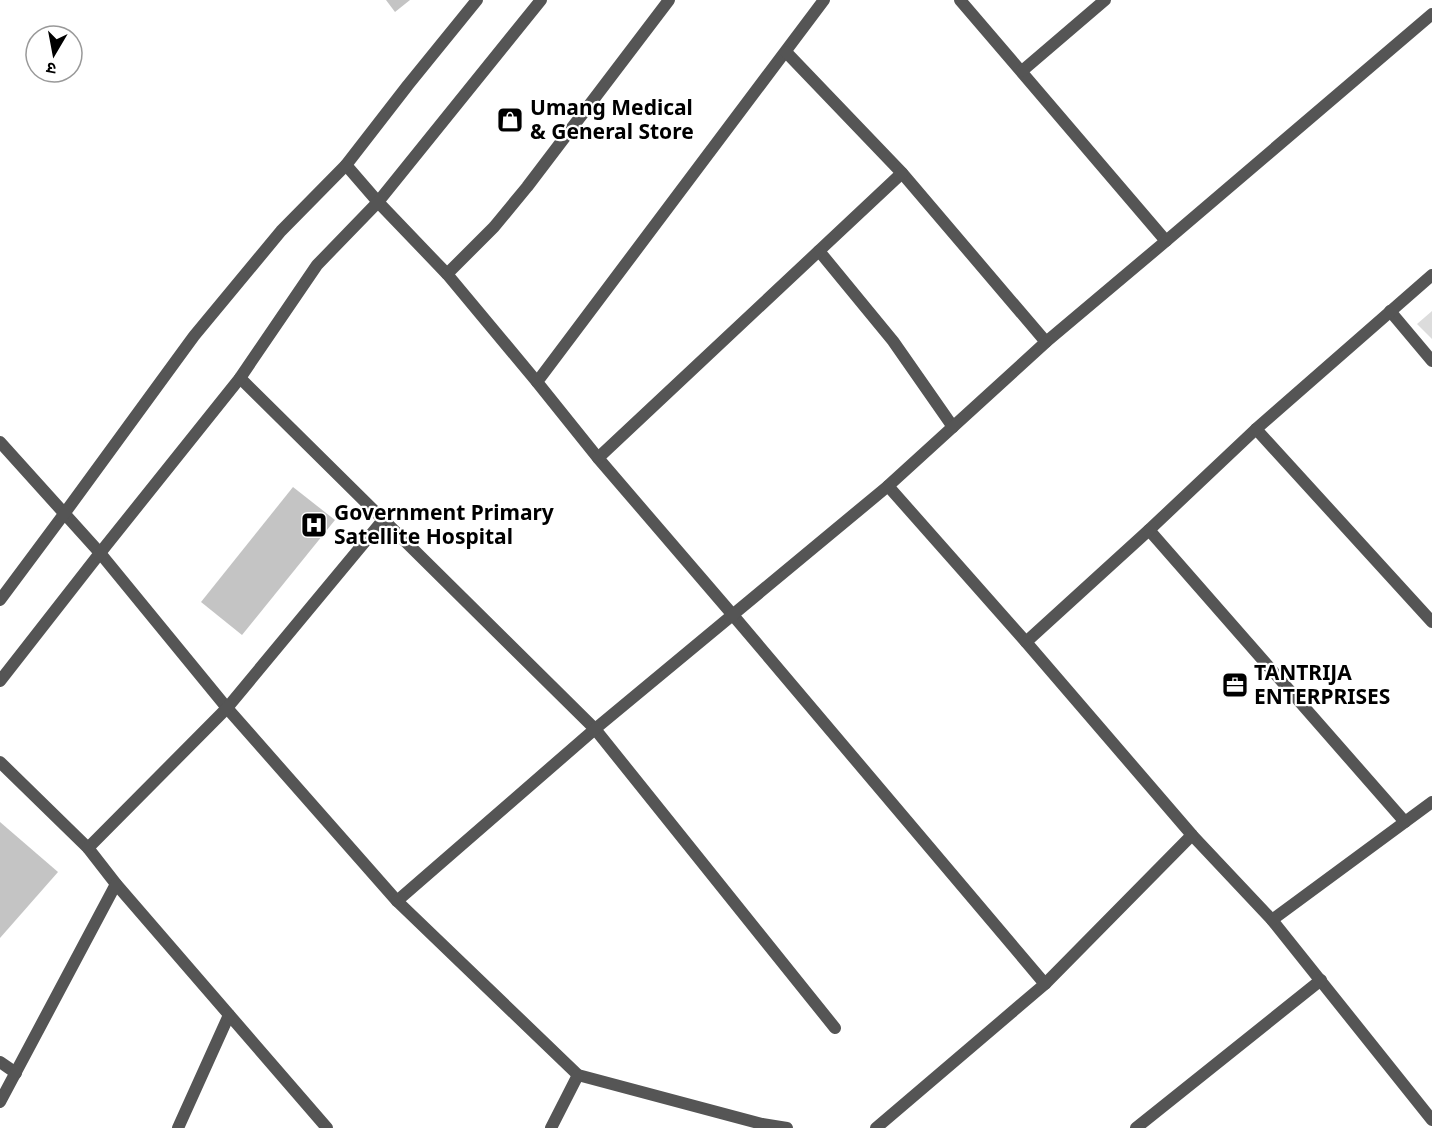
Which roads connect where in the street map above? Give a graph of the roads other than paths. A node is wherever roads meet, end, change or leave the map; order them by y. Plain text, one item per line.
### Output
1 (477, 0) edge
2 (541, 0) edge
3 (669, 0) edge
4 (824, 0) edge
5 (960, 0) edge
6 (1105, 0) edge
7 (1432, 14) edge
8 (786, 52) junction
9 (1022, 71) junction
10 (346, 165) junction
11 (902, 173) junction
12 (378, 202) junction
13 (1166, 241) junction
14 (819, 251) junction
15 (447, 274) junction
16 (1432, 275) edge
17 (1390, 311) junction
18 (1046, 342) junction
19 (1432, 361) edge
20 (240, 378) junction
21 (537, 382) junction
22 (953, 427) junction
23 (1256, 429) junction
24 (0, 442) edge
25 (598, 458) junction
26 (888, 486) junction
27 (64, 514) junction
28 (383, 520) junction
29 (1149, 530) junction
30 (100, 553) junction
31 (0, 600) edge
32 (732, 614) junction
33 (1432, 622) edge
34 (1026, 642) junction
35 (0, 681) edge
36 (227, 708) junction
37 (595, 729) junction
38 (0, 762) edge
39 (1432, 802) edge
40 (1405, 822) junction
41 (1192, 835) junction
42 (88, 848) junction
43 (116, 885) junction
44 (398, 901) junction
45 (1272, 920) junction
46 (1322, 980) junction
47 (1045, 984) junction
48 (229, 1015) junction
49 (835, 1028) dead end
50 (0, 1062) edge
51 (16, 1073) junction
52 (578, 1075) junction
53 (0, 1102) edge
54 (1432, 1120) edge
55 (761, 1126) edge
56 (178, 1128) edge
57 (327, 1128) edge
58 (551, 1128) edge
59 (787, 1128) edge
60 (876, 1128) edge
61 (1136, 1128) edge

1 - 10 street
2 - 12 street
3 - 15 street
4 - 8 street
5 - 9 street
6 - 9 street
7 - 13 street
8 - 11 street
8 - 21 street
9 - 13 street
10 - 12 street
10 - 27 street
11 - 14 street
11 - 18 street
12 - 15 street
12 - 20 street
13 - 18 street
14 - 22 street
14 - 25 street
15 - 21 street
16 - 17 street
17 - 19 street
17 - 23 street
18 - 22 street
20 - 28 street
20 - 30 street
21 - 25 street
22 - 26 street
23 - 29 street
23 - 33 street
24 - 27 street
25 - 32 street
26 - 32 street
26 - 34 street
27 - 30 street
27 - 31 street
28 - 36 street
28 - 37 street
29 - 34 street
29 - 40 street
30 - 35 street
30 - 36 street
32 - 37 street
32 - 47 street
34 - 41 street
36 - 42 street
36 - 44 street
37 - 44 street
37 - 49 street
38 - 42 street
39 - 40 street
40 - 45 street
41 - 45 street
41 - 47 street
42 - 43 street
43 - 48 street
43 - 51 street
44 - 52 street
45 - 46 street
46 - 54 street
46 - 61 street
47 - 60 street
48 - 56 street
48 - 57 street
50 - 51 street
51 - 53 street
52 - 55 street
52 - 58 street
55 - 59 street

